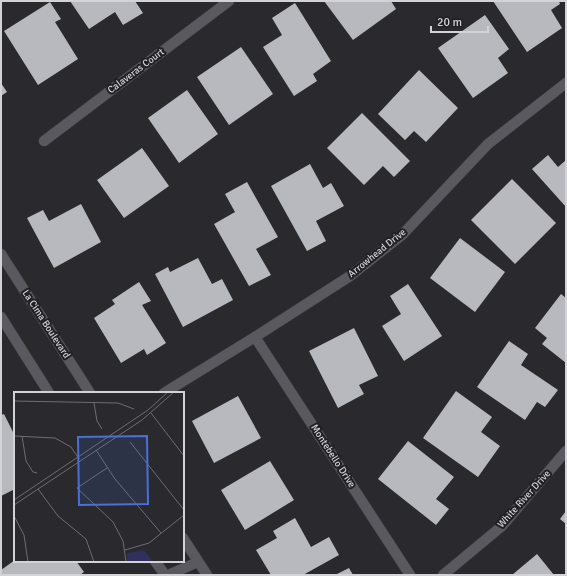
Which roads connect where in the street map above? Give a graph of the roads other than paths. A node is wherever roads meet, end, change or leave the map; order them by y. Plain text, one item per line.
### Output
1 (229, 1) edge
2 (566, 83) edge
3 (44, 141) dead end
4 (1, 254) edge
5 (1, 317) edge
6 (255, 337) junction
7 (48, 392) edge
8 (89, 392) edge
9 (166, 392) edge
10 (566, 451) edge
11 (184, 540) edge
12 (157, 562) edge
13 (198, 562) junction
14 (164, 575) edge
15 (168, 575) edge
16 (207, 575) edge
17 (410, 575) edge
18 (443, 575) edge

1 - 3 street, Calaveras Court
2 - 6 street, Arrowhead Drive
4 - 8 street, La Cima Boulevard
5 - 7 street
6 - 9 street, Arrowhead Drive
6 - 17 street, Montebello Drive
10 - 18 street, White River Drive
11 - 13 street
12 - 14 street
13 - 15 street
13 - 16 street

